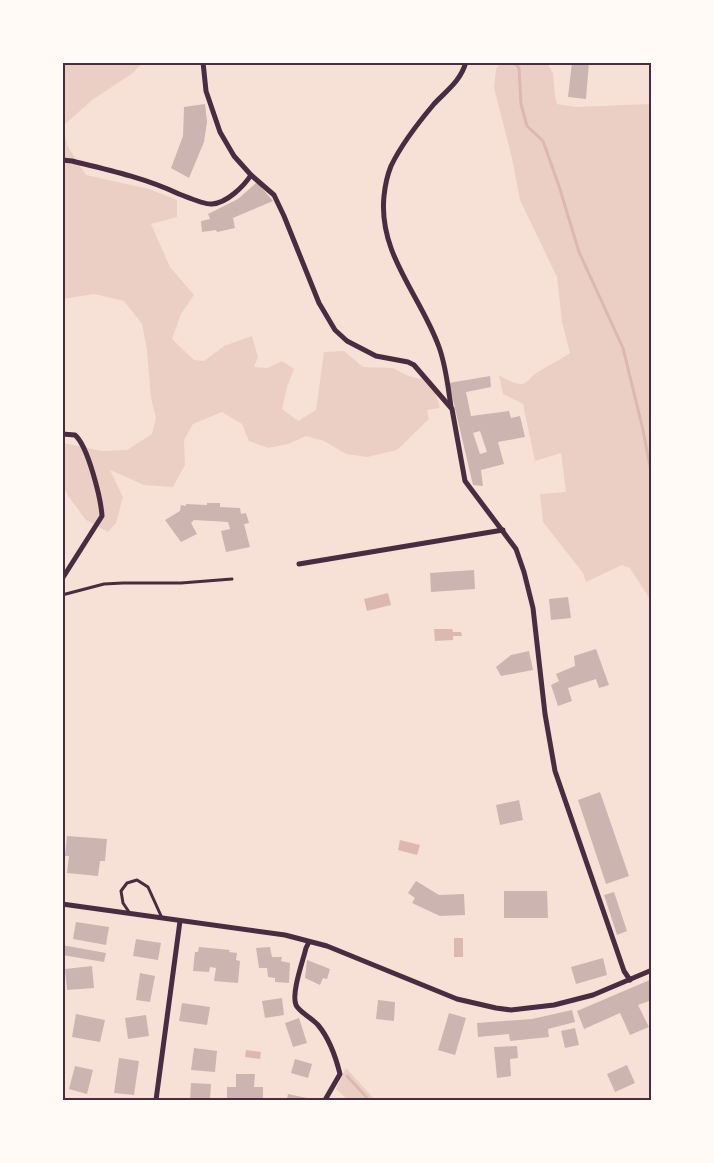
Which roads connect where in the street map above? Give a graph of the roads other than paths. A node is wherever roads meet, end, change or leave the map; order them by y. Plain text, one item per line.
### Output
1 (203, 62) edge
2 (466, 62) edge
3 (62, 160) edge
4 (251, 175) junction
5 (452, 409) junction
6 (62, 434) edge
7 (503, 530) junction
8 (299, 564) dead end
9 (62, 579) edge
10 (232, 580) dead end
11 (62, 595) edge
12 (62, 904) edge
13 (129, 913) junction
14 (162, 918) junction
15 (180, 921) junction
16 (309, 942) junction
17 (652, 970) edge
18 (630, 980) junction
19 (156, 1100) edge
20 (325, 1100) edge

1 - 4 street
2 - 5 street
3 - 4 street
4 - 5 street
5 - 7 street
6 - 9 street
7 - 8 street
7 - 18 street
10 - 11 lane
12 - 13 street
13 - 14 street
13 - 14 lane
14 - 15 street
15 - 16 street
15 - 19 street
16 - 18 street
16 - 20 street
17 - 18 street

